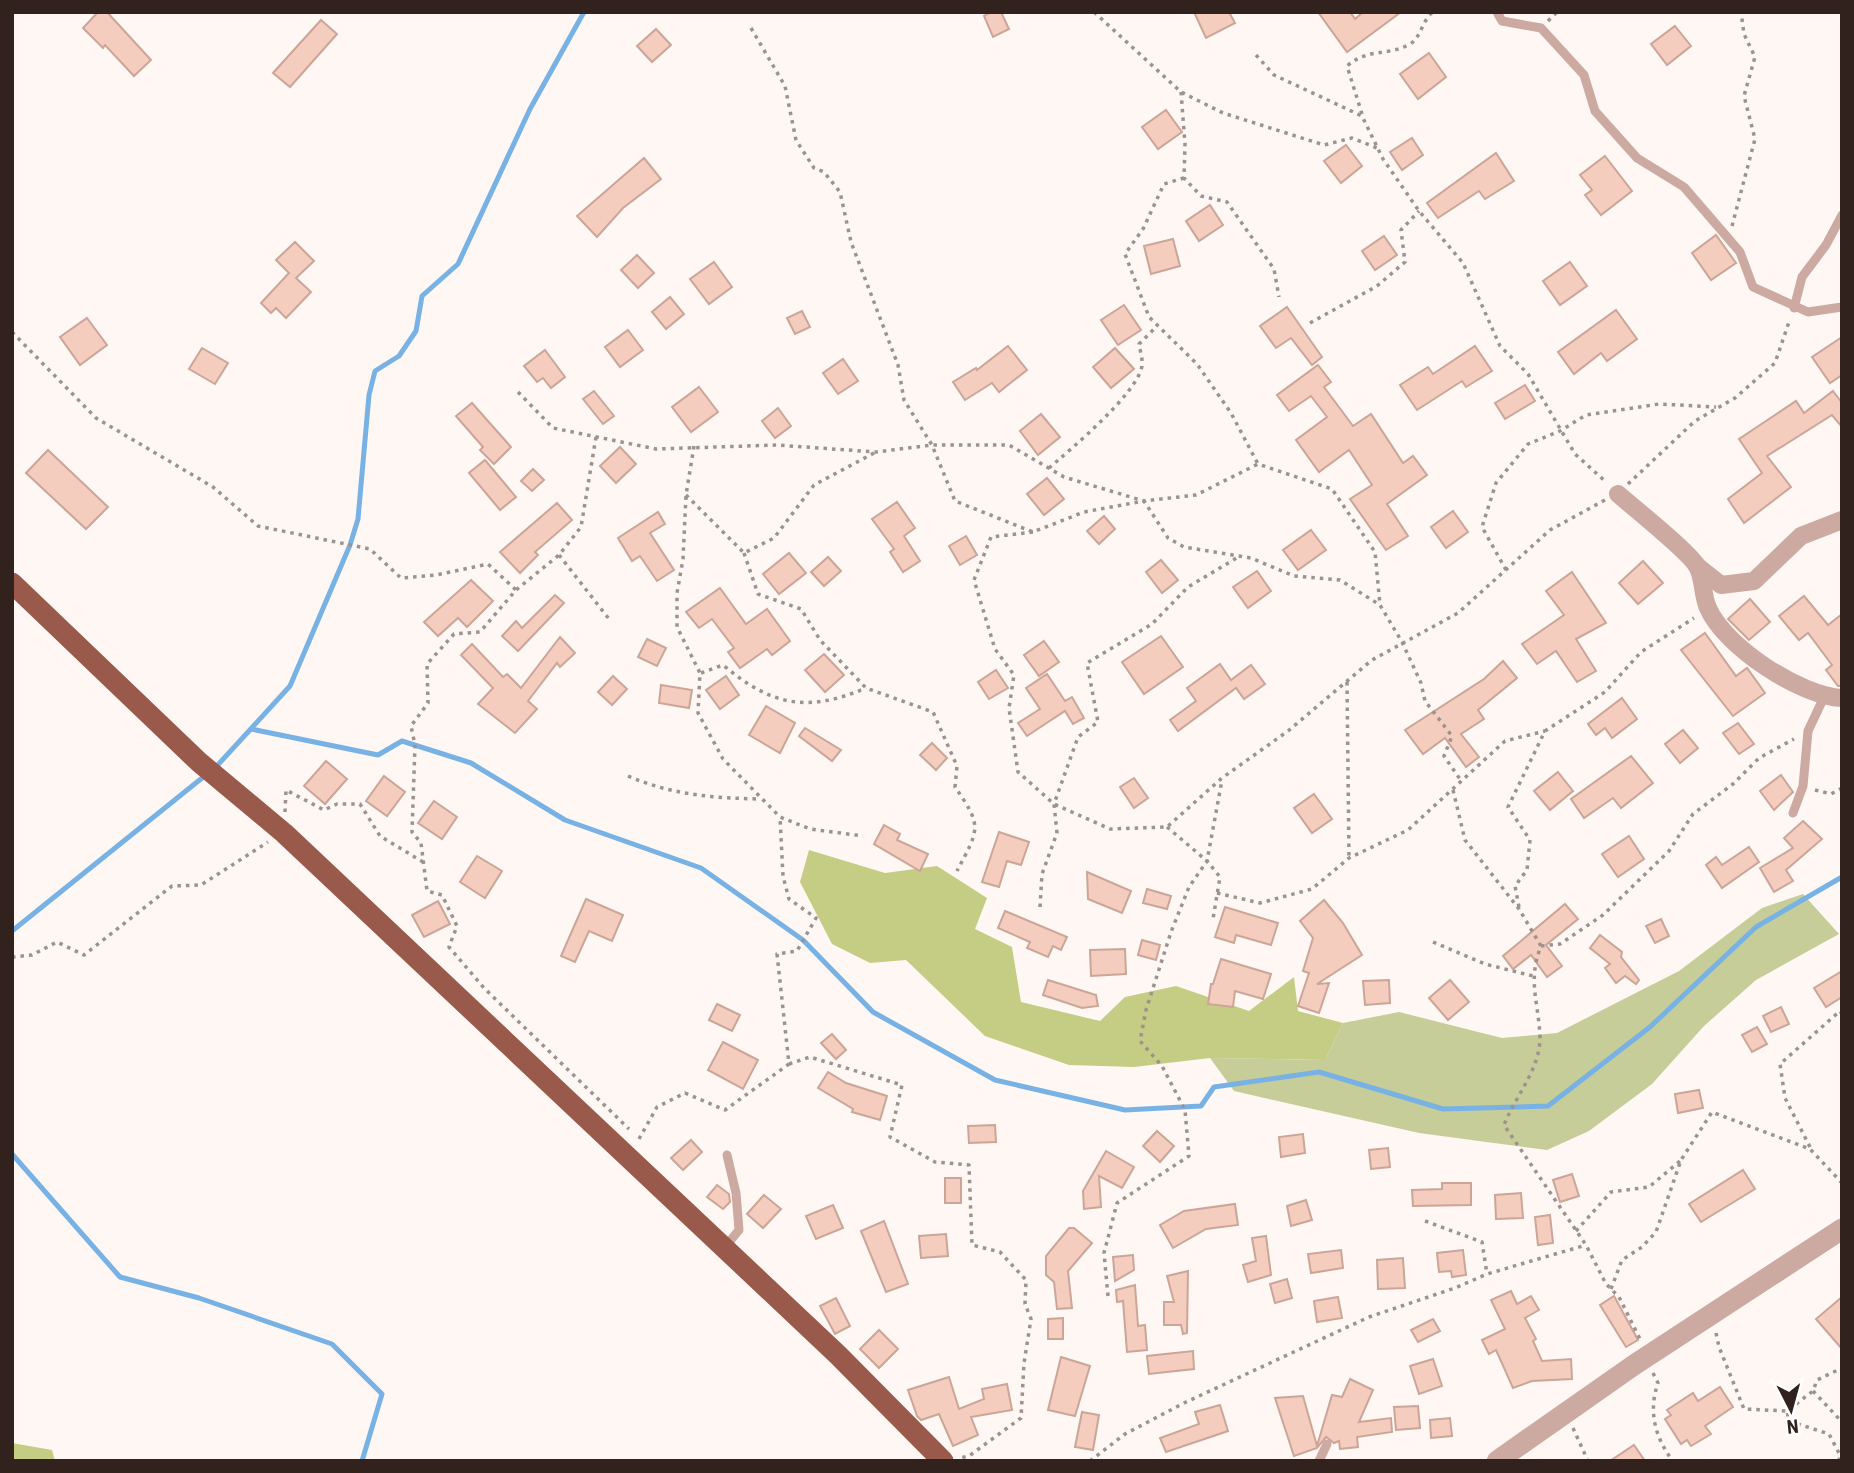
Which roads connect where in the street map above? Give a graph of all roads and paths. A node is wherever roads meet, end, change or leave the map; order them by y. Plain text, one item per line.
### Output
1 (1094, 12) edge
2 (1433, 12) edge
3 (1496, 12) edge
4 (1741, 12) edge
5 (751, 28) dead end
6 (1256, 55) dead end
7 (1181, 92) junction
8 (1362, 116) junction
9 (1378, 149) junction
10 (1184, 178) junction
11 (1419, 211) junction
12 (1842, 215) edge
13 (1729, 239) junction
14 (1279, 297) dead end
15 (1842, 307) edge
16 (1794, 308) junction
17 (1310, 323) dead end
18 (1157, 326) junction
19 (12, 332) edge
20 (518, 392) dead end
21 (1718, 408) junction
22 (1560, 431) junction
23 (596, 437) junction
24 (933, 444) junction
25 (694, 446) junction
26 (876, 452) junction
27 (1258, 464) junction
28 (1049, 468) junction
29 (1618, 494) junction
30 (686, 495) junction
31 (1144, 501) junction
32 (1842, 520) edge
33 (1033, 532) junction
34 (744, 553) junction
35 (559, 555) junction
36 (1240, 556) junction
37 (1697, 566) junction
38 (1507, 571) junction
39 (12, 583) edge
40 (516, 590) junction
41 (1380, 605) junction
42 (1708, 609) junction
43 (608, 619) dead end
44 (1402, 642) junction
45 (700, 673) junction
46 (1346, 681) junction
47 (866, 688) junction
48 (1833, 697) edge
49 (1545, 731) junction
50 (1808, 732) junction
51 (628, 776) dead end
52 (1222, 778) junction
53 (1462, 782) junction
54 (1803, 786) junction
55 (1842, 788) edge
56 (1453, 790) junction
57 (760, 799) junction
58 (1054, 804) junction
59 (1793, 813) dead end
60 (780, 817) junction
61 (1167, 827) junction
62 (284, 832) junction
63 (863, 836) dead end
64 (1349, 858) junction
65 (1207, 861) junction
66 (423, 862) junction
67 (957, 871) dead end
68 (1217, 893) junction
69 (1040, 906) dead end
70 (1519, 909) junction
71 (1213, 919) dead end
72 (1433, 942) dead end
73 (1541, 946) junction
74 (777, 954) dead end
75 (12, 957) edge
76 (1533, 976) junction
77 (1842, 1014) edge
78 (789, 1064) dead end
79 (638, 1138) dead end
80 (1810, 1149) junction
81 (727, 1155) dead end
82 (1681, 1160) junction
83 (1842, 1183) edge
84 (1425, 1221) dead end
85 (1842, 1229) edge
86 (1576, 1231) junction
87 (1586, 1245) junction
88 (723, 1249) junction
89 (1487, 1274) junction
90 (1611, 1289) junction
91 (1108, 1296) dead end
92 (1713, 1313) junction
93 (1640, 1362) junction
94 (1842, 1368) edge
95 (1813, 1391) junction
96 (1787, 1411) junction
97 (1567, 1413) junction
98 (1842, 1422) edge
99 (1326, 1444) dead end
100 (943, 1461) edge
101 (951, 1461) edge
102 (1090, 1461) edge
103 (1319, 1461) edge
104 (1497, 1461) edge
105 (1588, 1461) edge
106 (1673, 1461) edge
107 (1839, 1461) edge

1 - 7 path
2 - 8 path
3 - 13 lane
4 - 13 path
5 - 24 path
6 - 8 path
7 - 9 path
7 - 10 path
8 - 9 path
9 - 11 path
10 - 14 path
10 - 18 path
11 - 17 path
11 - 22 path
12 - 16 lane
13 - 16 lane
15 - 16 lane
16 - 21 path
18 - 27 path
18 - 28 path
19 - 40 path
20 - 23 path
21 - 22 path
21 - 29 path
22 - 29 path
22 - 38 path
23 - 25 path
23 - 35 path
24 - 26 path
24 - 28 path
24 - 33 path
25 - 26 path
25 - 30 path
26 - 34 path
27 - 31 path
27 - 41 path
28 - 31 path
29 - 37 street
29 - 38 path
30 - 34 path
30 - 45 path
31 - 33 path
31 - 36 path
32 - 37 street
33 - 58 path
34 - 47 path
35 - 40 path
35 - 43 path
36 - 41 path
36 - 58 path
37 - 42 street
38 - 44 path
39 - 62 highway
40 - 66 path
41 - 44 path
42 - 48 street
42 - 49 path
44 - 46 path
44 - 53 path
45 - 47 path
45 - 57 path
46 - 52 path
46 - 64 path
47 - 67 path
48 - 50 lane
49 - 53 path
49 - 70 path
50 - 54 lane
50 - 73 path
51 - 57 path
52 - 61 path
52 - 65 path
53 - 56 path
54 - 55 path
54 - 59 lane
56 - 64 path
56 - 70 path
57 - 60 path
58 - 61 path
58 - 69 path
60 - 63 path
60 - 74 path
61 - 65 path
62 - 66 path
62 - 75 path
62 - 88 highway
64 - 68 path
65 - 68 path
65 - 91 path
66 - 79 path
68 - 71 path
70 - 73 path
72 - 76 path
73 - 76 path
76 - 86 path
77 - 80 path
78 - 101 path
80 - 82 path
80 - 83 path
81 - 88 lane
82 - 86 path
82 - 90 path
84 - 89 path
85 - 92 street
86 - 87 path
87 - 89 path
87 - 90 path
88 - 100 highway
89 - 102 path
90 - 93 path
92 - 93 street
92 - 96 path
93 - 97 street
93 - 106 path
94 - 95 path
95 - 96 path
95 - 98 path
96 - 107 path
97 - 104 street
97 - 105 path
99 - 103 lane

